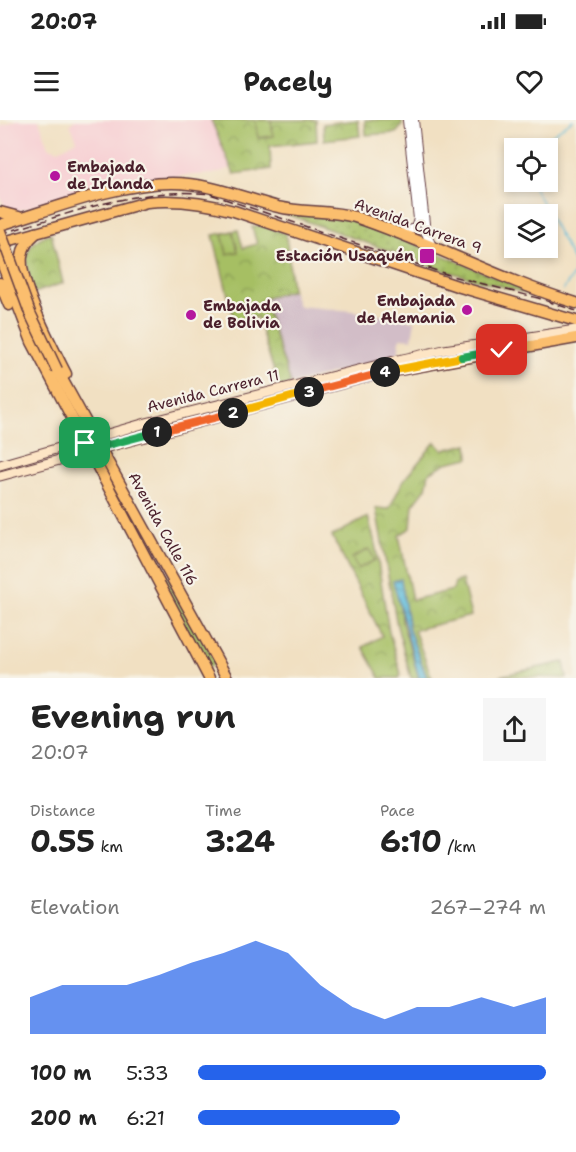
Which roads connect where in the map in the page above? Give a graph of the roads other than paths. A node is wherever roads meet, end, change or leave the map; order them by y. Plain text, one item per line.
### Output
1 (407, 120) edge
2 (414, 120) edge
3 (0, 212) edge
4 (28, 217) junction
5 (0, 225) edge
6 (0, 231) edge
7 (36, 232) junction
8 (400, 233) junction
9 (0, 243) edge
10 (431, 244) junction
11 (0, 258) edge
12 (0, 284) edge
13 (576, 303) edge
14 (576, 321) edge
15 (576, 330) edge
16 (576, 337) edge
17 (53, 372) junction
18 (387, 372) junction
19 (76, 414) junction
20 (98, 442) junction
21 (86, 445) junction
22 (0, 465) edge
23 (0, 476) edge
24 (222, 676) edge
25 (209, 678) edge

1 - 8 street
2 - 10 street
3 - 4 main road
4 - 5 main road, Avenida Carrera 9
4 - 8 main road, Avenida Carrera 9
6 - 17 main road, Avenida Calle 116, bridge
7 - 9 main road
7 - 14 main road
7 - 19 main road
8 - 10 main road, Avenida Carrera 9
10 - 13 main road, Avenida Carrera 9
11 - 17 main road, Avenida Calle 116
12 - 19 main road
15 - 20 main road, Avenida Carrera 11
16 - 18 main road
16 - 18 main road, Avenida Carrera 11
17 - 19 main road, Avenida Calle 116
18 - 20 main road, Avenida Carrera 11
19 - 20 main road, Avenida Calle 116
19 - 21 main road, Avenida Calle 116
20 - 21 main road, Avenida Carrera 11
20 - 24 main road, Avenida Calle 116
21 - 22 main road, Avenida Carrera 11
21 - 23 main road, Avenida Carrera 11
21 - 25 main road, Avenida Calle 116

